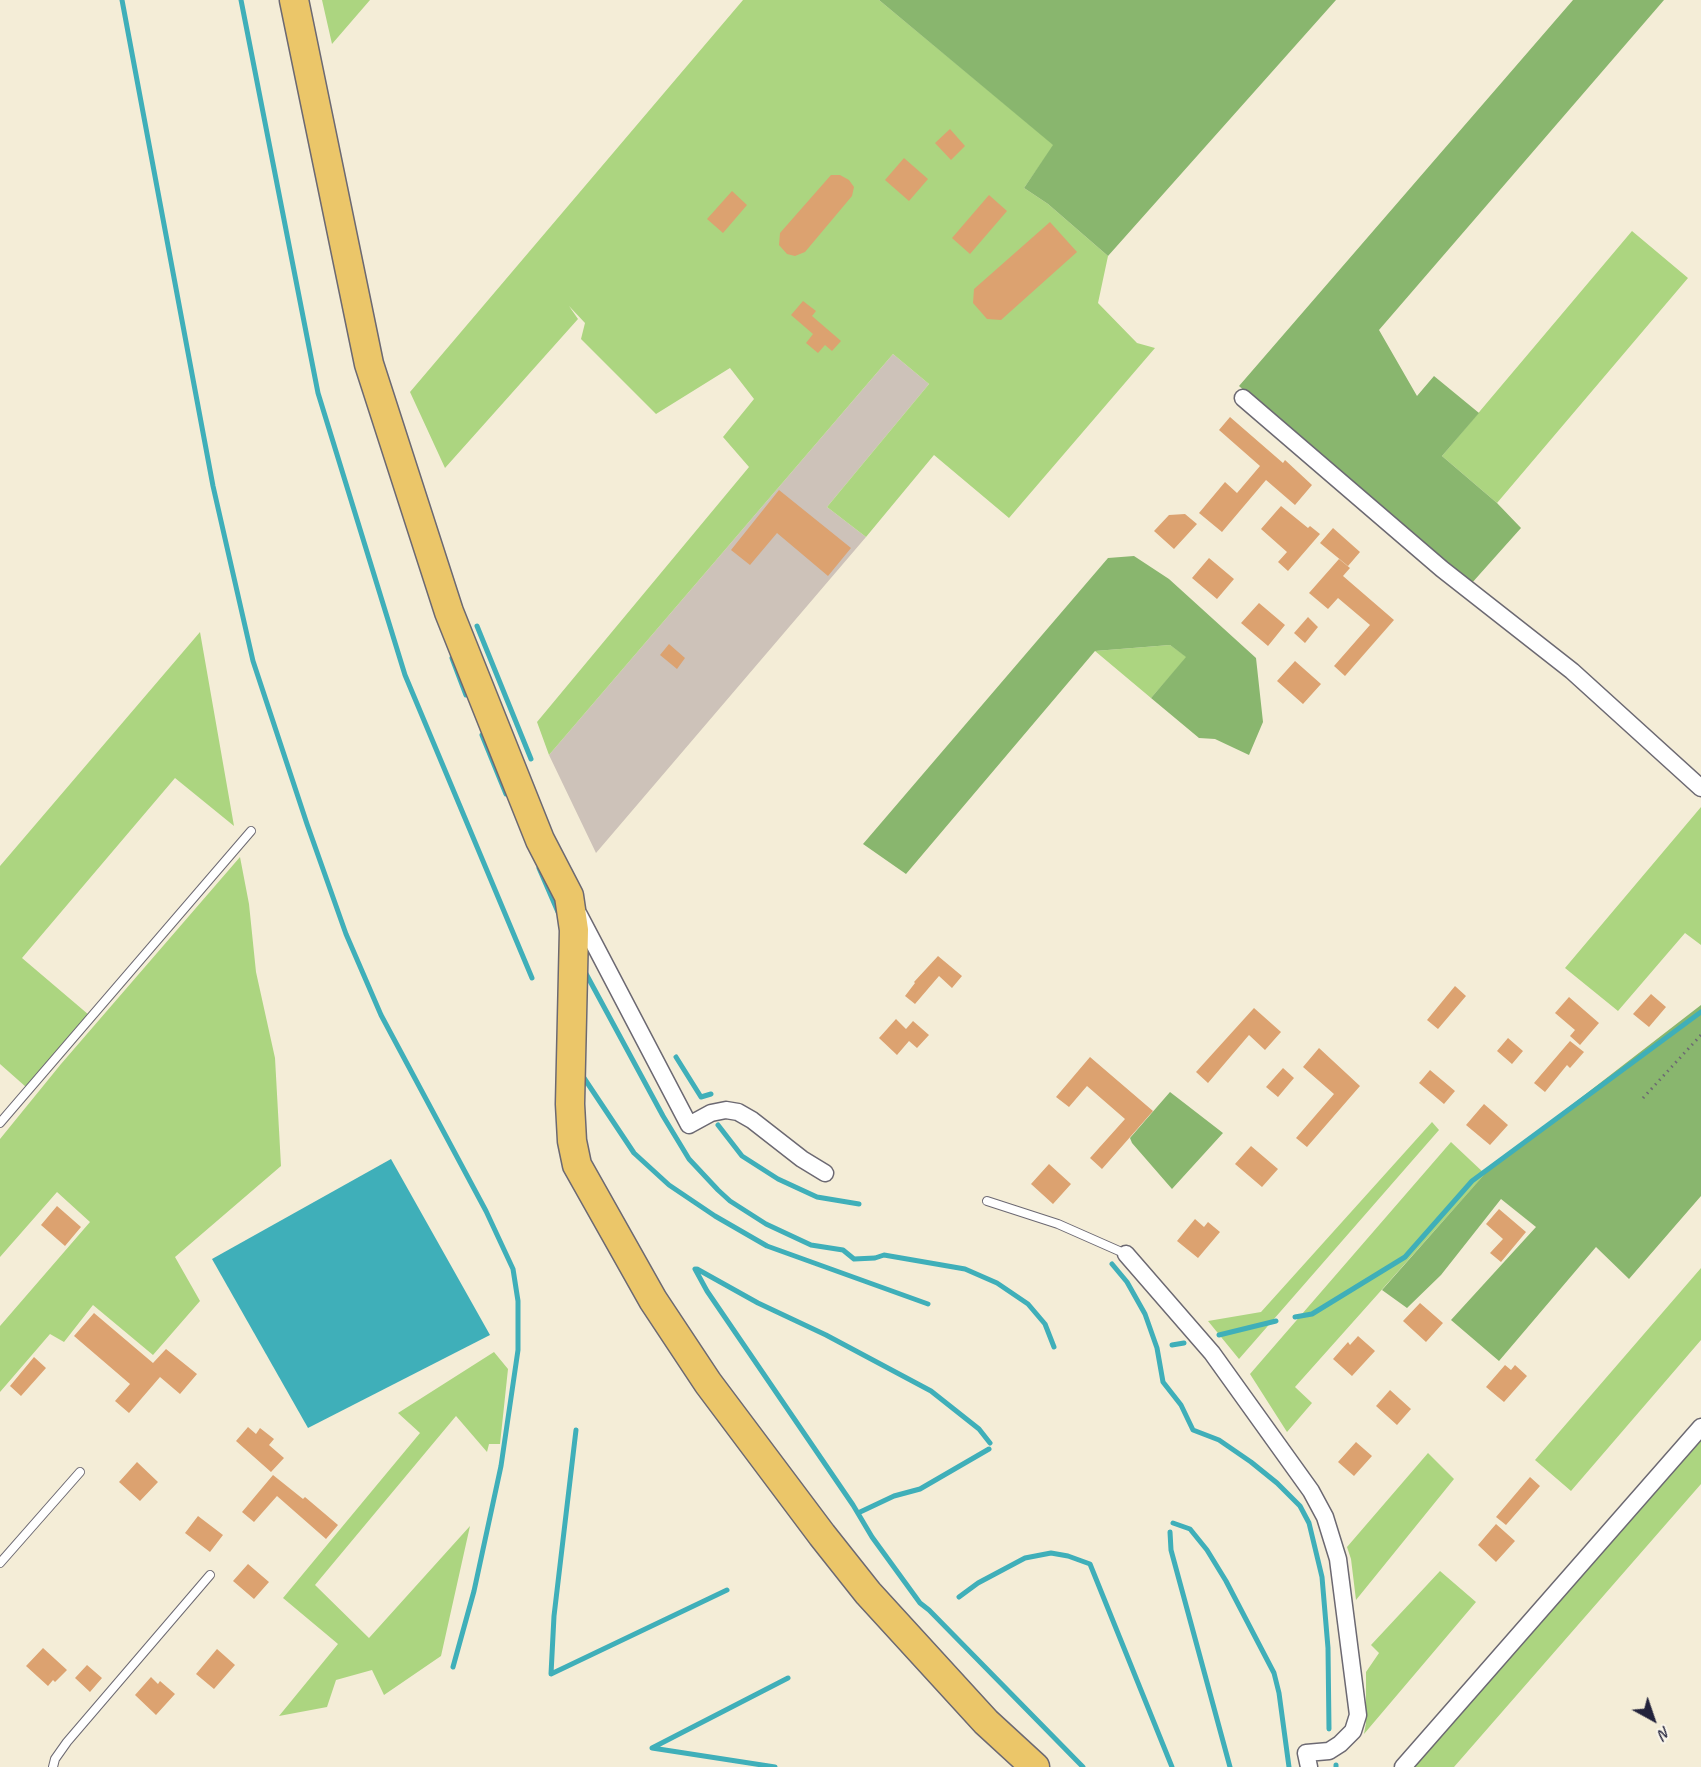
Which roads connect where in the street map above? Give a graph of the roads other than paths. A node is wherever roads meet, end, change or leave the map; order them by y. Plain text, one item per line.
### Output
1 (294, 0) edge
2 (1243, 398) dead end
3 (1701, 788) edge
4 (251, 831) dead end
5 (569, 896) junction
6 (0, 1123) edge
7 (825, 1173) dead end
8 (987, 1201) dead end
9 (1125, 1254) joint
10 (1701, 1427) edge
11 (80, 1472) dead end
12 (0, 1563) edge
13 (210, 1575) dead end
14 (52, 1767) edge
15 (1035, 1767) edge
16 (1309, 1767) edge
17 (1403, 1767) edge

1 - 5 highway
2 - 3 street
4 - 6 lane
5 - 7 street
5 - 15 highway
8 - 9 lane
9 - 16 street
10 - 17 street
11 - 12 lane
13 - 14 lane

